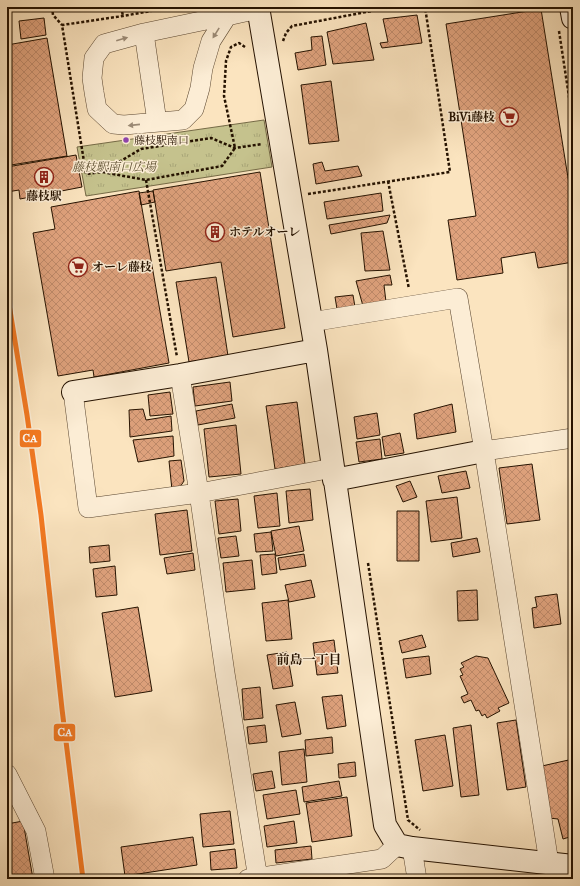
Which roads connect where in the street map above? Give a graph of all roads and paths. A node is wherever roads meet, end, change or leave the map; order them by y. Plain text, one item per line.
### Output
1 (52, 7) edge
2 (121, 7) edge
3 (393, 7) edge
4 (425, 7) edge
5 (571, 7) edge
6 (263, 8) edge
7 (123, 16) dead end
8 (566, 24) edge
9 (62, 25) dead end
10 (144, 33) junction
11 (283, 42) dead end
12 (248, 49) dead end
13 (157, 122) junction
14 (573, 123) edge
15 (263, 144) dead end
16 (235, 148) junction
17 (102, 172) dead end
18 (146, 180) dead end
19 (388, 181) junction
20 (307, 194) dead end
21 (412, 305) junction
22 (311, 322) junction
23 (316, 350) junction
24 (180, 375) junction
25 (73, 392) joint
26 (573, 438) edge
27 (484, 451) junction
28 (333, 474) junction
29 (199, 493) junction
30 (368, 562) dead end
31 (7, 774) edge
32 (410, 841) junction
33 (549, 863) junction
34 (573, 866) edge
35 (385, 877) dead end
36 (417, 877) edge
37 (255, 878) edge
38 (45, 879) edge

1 - 9 path
2 - 7 path
3 - 11 path
4 - 19 path
5 - 8 street
6 - 10 street
6 -> 13 street
6 - 22 street
8 - 14 path
10 - 13 street
13 -> 10 street
12 - 16 path
15 - 16 path
16 - 17 path
18 - 24 path
19 - 20 path
19 - 21 path
21 - 22 street
21 - 27 street
22 - 23 street
23 - 24 street
23 - 28 street
24 - 25 street
24 - 29 street
25 - 29 street
26 - 27 street
27 - 28 street
27 - 33 street
28 - 29 street
28 - 32 street
29 - 37 street
30 - 32 path
31 - 38 street
32 - 33 street
32 - 36 street
32 - 37 street
33 - 34 street
35 - 36 path

